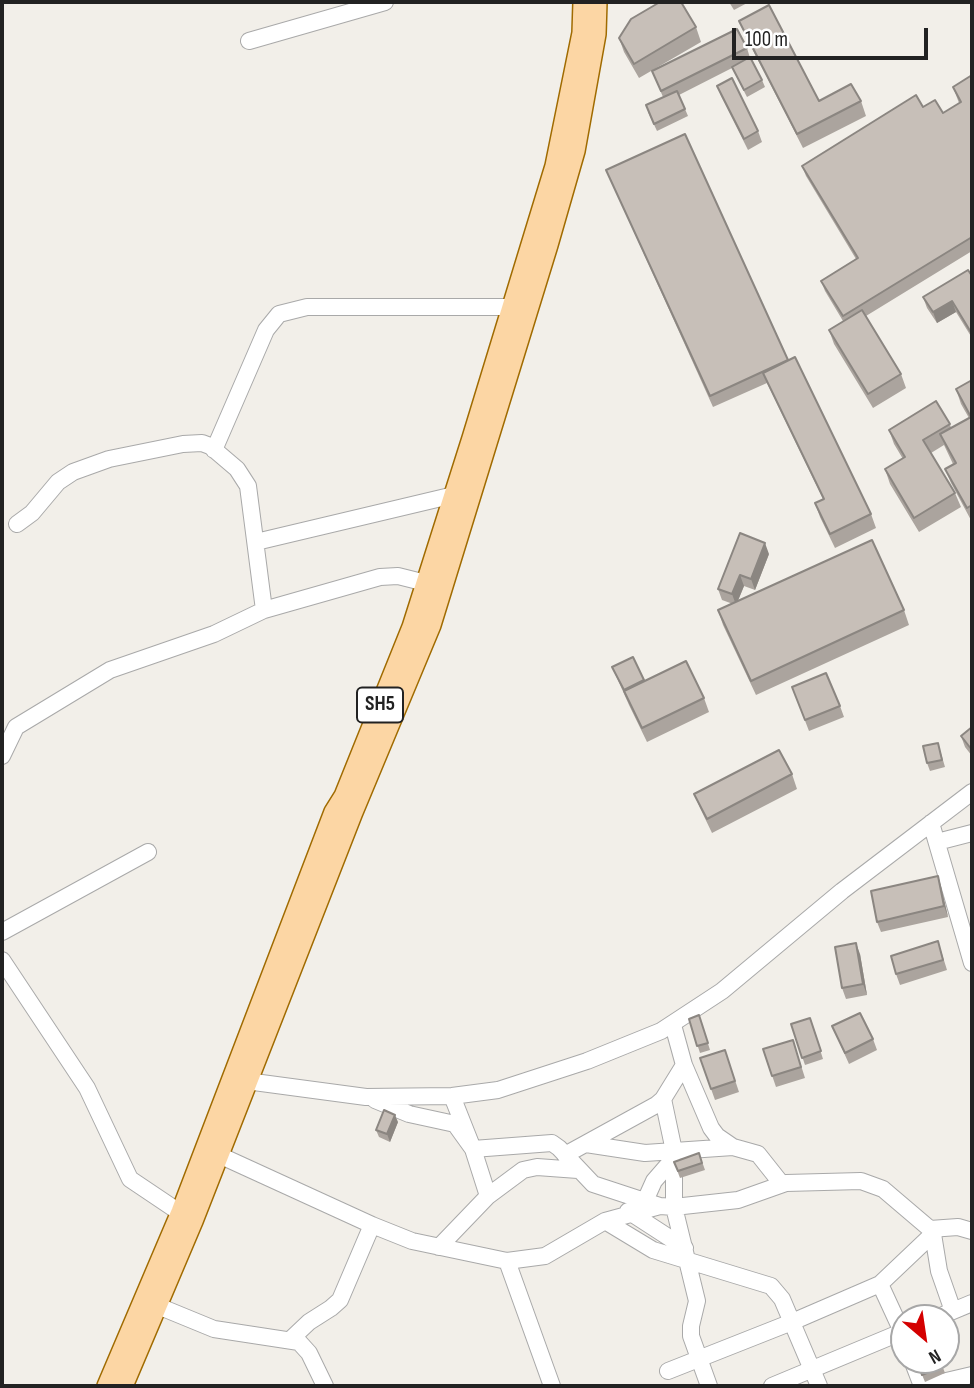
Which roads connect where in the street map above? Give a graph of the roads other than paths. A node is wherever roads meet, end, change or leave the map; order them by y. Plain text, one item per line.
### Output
1 (385, 2) edge
2 (583, 2) edge
3 (597, 2) edge
4 (249, 41) dead end
5 (544, 230) junction
6 (512, 307) junction
7 (214, 450) junction
8 (454, 495) junction
9 (17, 524) dead end
10 (256, 542) junction
11 (426, 583) junction
12 (264, 610) junction
13 (9, 728) edge
14 (2, 756) edge
15 (972, 792) edge
16 (931, 823) junction
17 (972, 833) edge
18 (937, 842) junction
19 (148, 852) dead end
20 (967, 926) edge
21 (2, 932) edge
22 (2, 960) edge
23 (972, 963) edge
24 (673, 1025) junction
25 (684, 1065) junction
26 (241, 1080) junction
27 (452, 1096) junction
28 (366, 1097) junction
29 (663, 1099) junction
30 (586, 1144) junction
31 (733, 1147) junction
32 (473, 1149) junction
33 (565, 1155) junction
34 (674, 1155) junction
35 (219, 1156) junction
36 (579, 1170) junction
37 (781, 1183) junction
38 (593, 1184) junction
39 (488, 1196) junction
40 (660, 1204) junction
41 (631, 1214) junction
42 (187, 1217) junction
43 (605, 1221) junction
44 (372, 1225) junction
45 (936, 1231) junction
46 (972, 1231) edge
47 (439, 1247) junction
48 (686, 1254) junction
49 (507, 1261) junction
50 (880, 1284) junction
51 (890, 1304) edge
52 (951, 1304) edge
53 (158, 1306) junction
54 (792, 1322) junction
55 (890, 1338) edge
56 (290, 1339) junction
57 (699, 1359) junction
58 (812, 1369) junction
59 (668, 1371) dead end
60 (972, 1375) edge
61 (107, 1386) edge
62 (123, 1386) edge
63 (325, 1386) edge
64 (552, 1386) edge
65 (709, 1386) edge
66 (772, 1386) edge
67 (819, 1386) edge
68 (923, 1386) edge

1 - 4 street
2 - 5 main road, SH5
3 - 5 main road, SH5
5 - 6 main road, SH5
5 - 26 main road, SH5
6 - 7 street
6 - 8 main road, SH5
7 - 9 street
7 - 10 street
8 - 10 street
8 - 11 main road, SH5
10 - 12 street
11 - 12 street
11 - 26 main road, SH5
12 - 13 street
13 - 14 street
15 - 16 street
16 - 18 street
16 - 24 street
17 - 18 street
18 - 20 street
19 - 21 street
20 - 23 street
22 - 42 street
24 - 25 street
24 - 27 street
25 - 29 street
25 - 31 street
26 - 28 street
26 - 35 main road, SH5
26 - 42 main road, SH5
27 - 28 street
27 - 32 street
28 - 32 street
29 - 30 street
29 - 34 street
30 - 33 street
30 - 34 street
31 - 34 street
31 - 37 street
32 - 33 street
32 - 39 street
33 - 36 street
34 - 40 street
34 - 40 street
35 - 42 main road, SH5
35 - 44 street
36 - 38 street
36 - 39 street
37 - 40 street
37 - 45 street
38 - 40 street
38 - 41 street
39 - 47 street
40 - 41 street
40 - 48 street
41 - 43 street
41 - 48 street
42 - 53 main road, SH5
42 - 61 main road, SH5
43 - 48 street
43 - 49 street
44 - 47 street
44 - 56 street
45 - 46 street
45 - 50 street
45 - 52 street
47 - 49 street
48 - 54 street
48 - 57 street
49 - 64 street
50 - 51 street
50 - 54 street
53 - 56 street
53 - 62 main road, SH5
54 - 57 street
54 - 58 street
55 - 58 street
56 - 63 street
57 - 59 street
57 - 65 street
58 - 66 street
58 - 67 street
60 - 68 street

